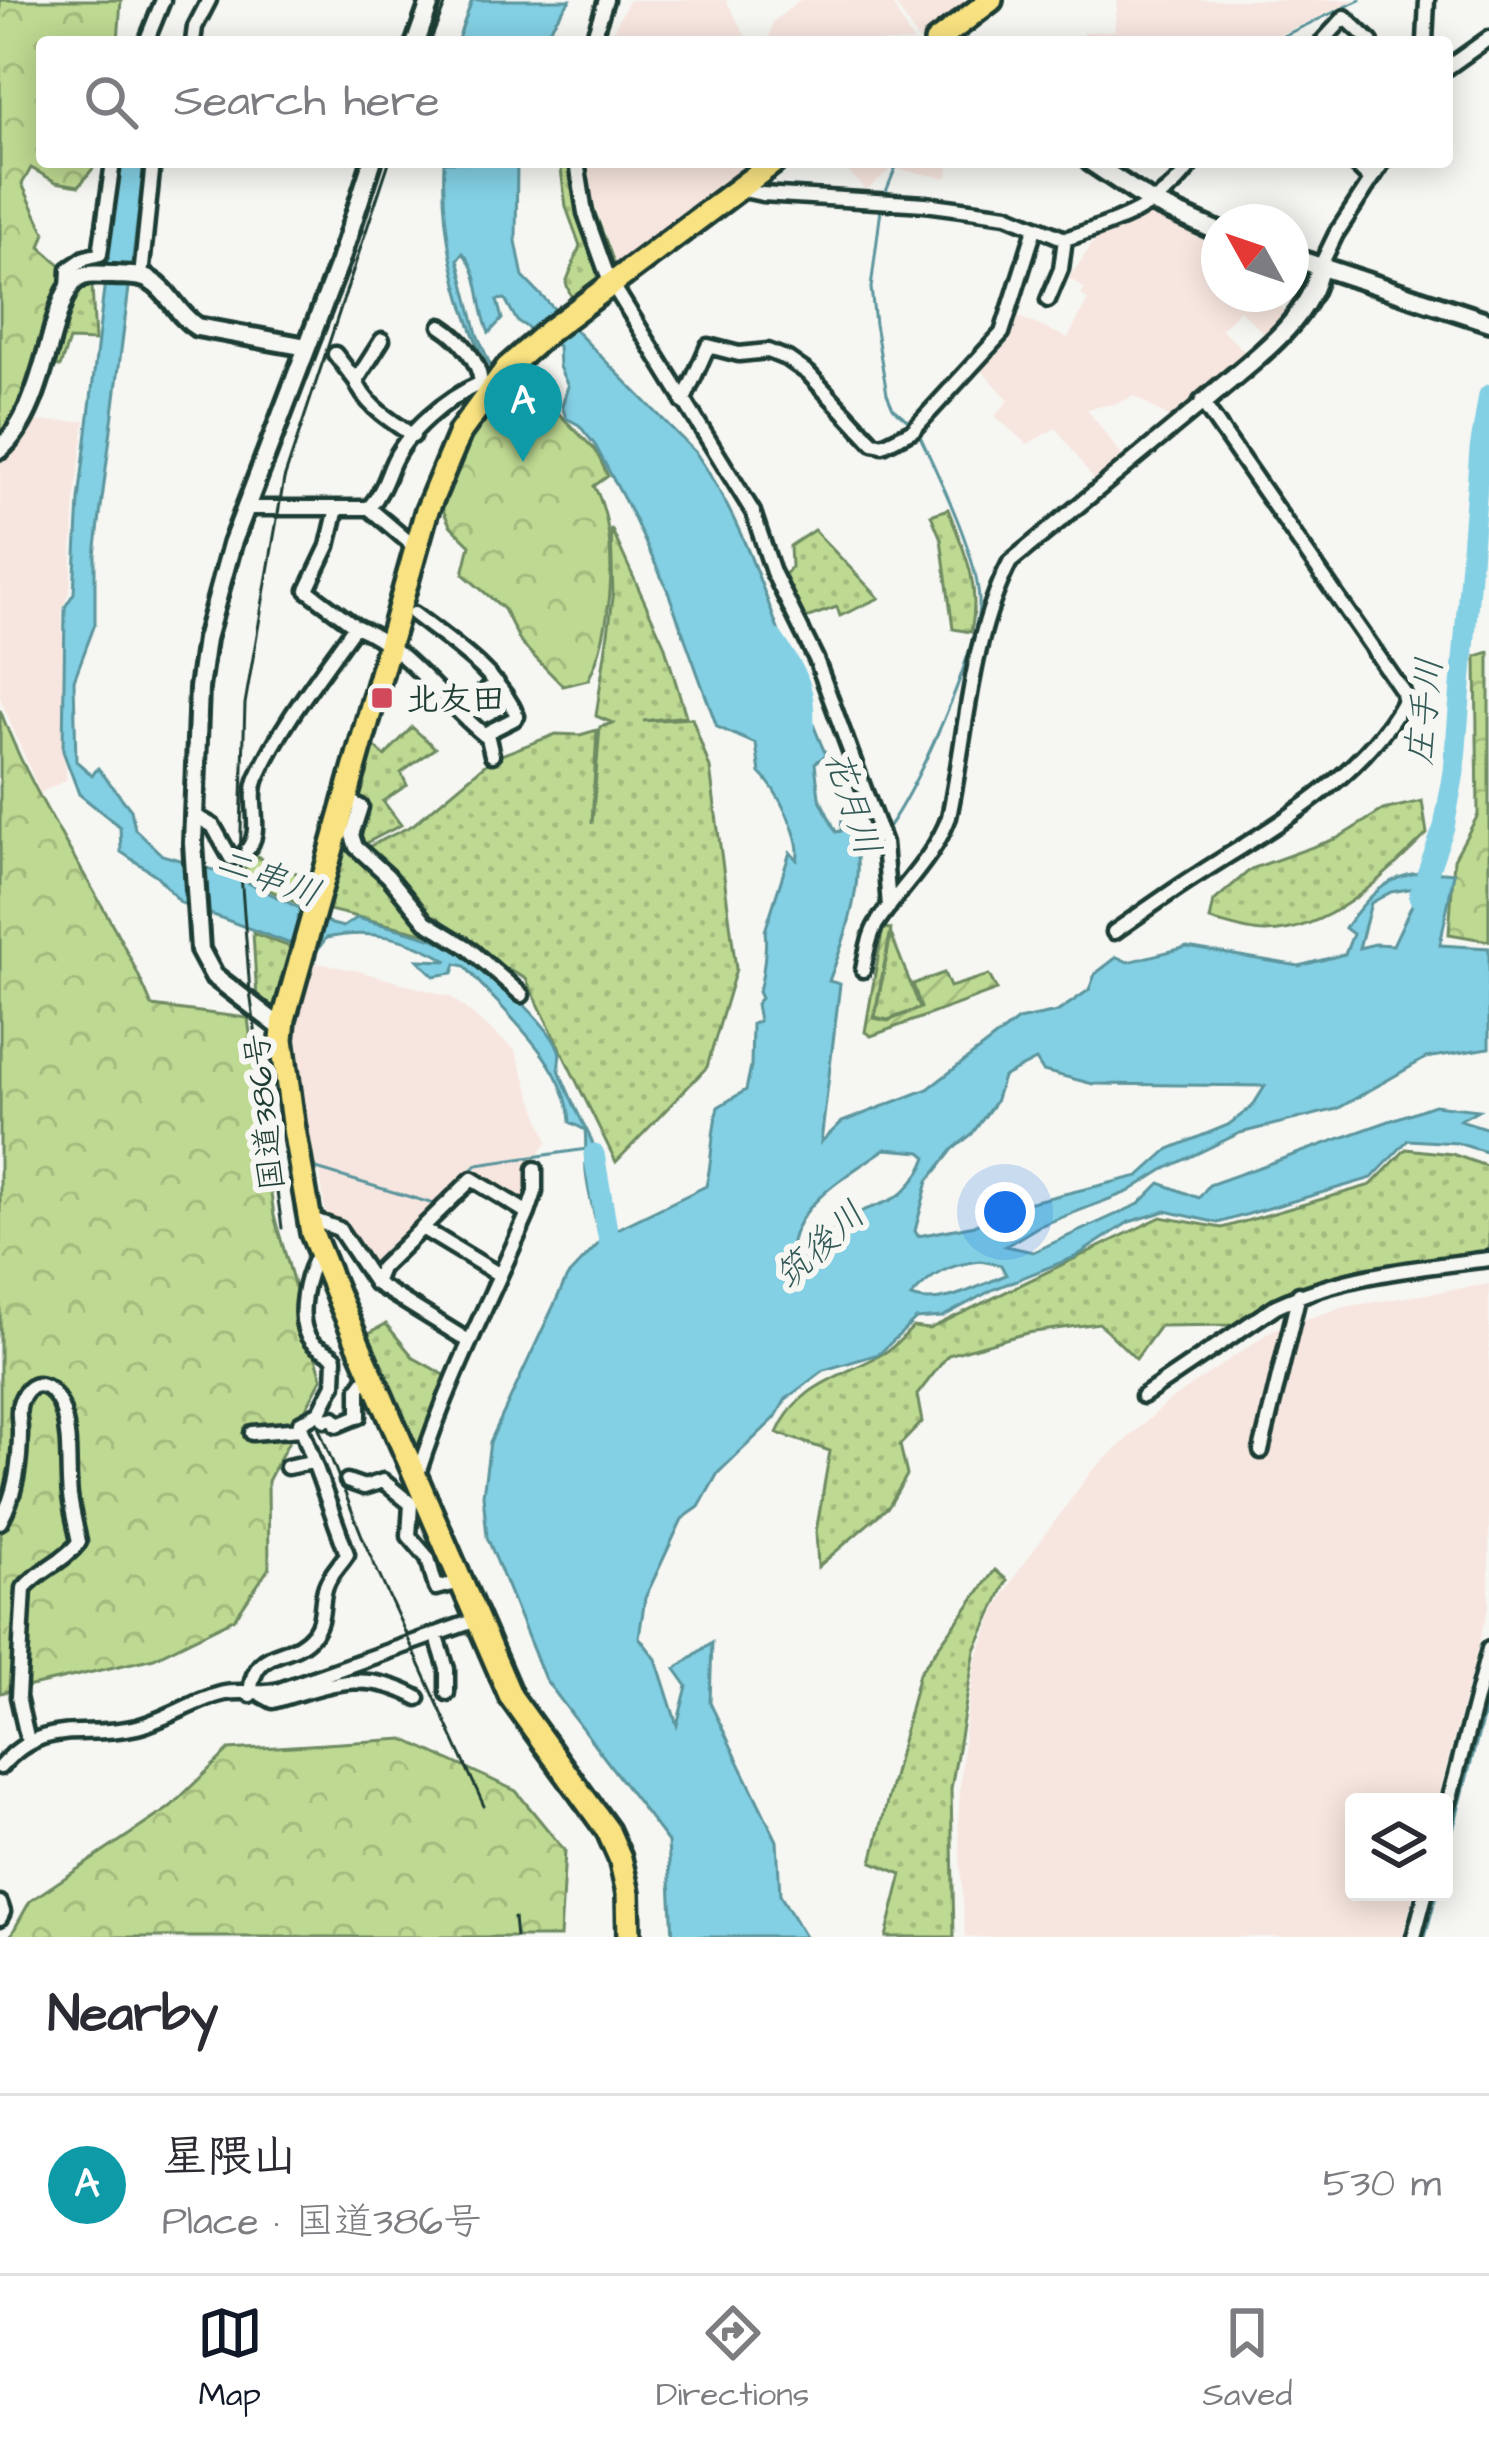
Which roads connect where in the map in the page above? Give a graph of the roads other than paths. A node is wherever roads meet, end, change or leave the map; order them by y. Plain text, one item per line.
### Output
1 (163, 0) edge
2 (209, 0) edge
3 (431, 0) edge
4 (606, 0) edge
5 (991, 0) edge
6 (1427, 0) edge
7 (148, 36) edge
8 (194, 36) edge
9 (418, 36) edge
10 (594, 36) edge
11 (950, 36) edge
12 (1328, 36) edge
13 (1365, 36) edge
14 (1425, 36) edge
15 (1489, 38) edge
16 (1453, 64) edge
17 (112, 168) edge
18 (152, 168) edge
19 (370, 168) edge
20 (579, 168) edge
21 (766, 168) edge
22 (1100, 168) edge
23 (1188, 168) edge
24 (1359, 168) edge
25 (1379, 168) edge
26 (1371, 179) junction
27 (743, 184) junction
28 (1151, 202) junction
29 (1201, 224) edge
30 (1035, 229) junction
31 (1066, 238) junction
32 (1309, 263) edge
33 (1320, 267) junction
34 (139, 276) junction
35 (608, 287) junction
36 (68, 288) junction
37 (1048, 300) dead end
38 (1489, 322) edge
39 (441, 326) dead end
40 (382, 340) dead end
41 (308, 347) junction
42 (334, 354) dead end
43 (356, 381) junction
44 (485, 386) junction
45 (683, 402) junction
46 (1203, 404) junction
47 (412, 436) junction
48 (0, 449) edge
49 (245, 508) junction
50 (337, 508) junction
51 (369, 508) junction
52 (416, 548) junction
53 (414, 614) dead end
54 (355, 626) junction
55 (389, 647) junction
56 (497, 683) junction
57 (460, 708) junction
58 (484, 734) junction
59 (492, 755) dead end
60 (346, 800) junction
61 (194, 815) junction
62 (246, 851) dead end
63 (231, 859) dead end
64 (889, 907) junction
65 (1114, 932) dead end
66 (863, 970) dead end
67 (522, 995) dead end
68 (283, 1029) junction
69 (536, 1169) dead end
70 (528, 1213) junction
71 (310, 1223) junction
72 (422, 1228) junction
73 (320, 1252) junction
74 (1489, 1259) edge
75 (498, 1274) junction
76 (374, 1283) junction
77 (1300, 1294) junction
78 (467, 1340) junction
79 (370, 1373) junction
80 (1143, 1396) dead end
81 (320, 1412) junction
82 (301, 1429) junction
83 (251, 1433) dead end
84 (1262, 1451) dead end
85 (312, 1462) junction
86 (287, 1467) dead end
87 (347, 1480) dead end
88 (416, 1480) junction
89 (0, 1522) edge
90 (334, 1531) junction
91 (335, 1546) dead end
92 (462, 1582) junction
93 (478, 1618) junction
94 (436, 1634) junction
95 (1489, 1649) edge
96 (447, 1694) dead end
97 (256, 1695) junction
98 (418, 1698) dead end
99 (28, 1741) junction
100 (0, 1767) edge
101 (1451, 1793) edge
102 (1424, 1901) edge
103 (0, 1903) edge
104 (0, 1918) edge
105 (629, 1937) edge
106 (1414, 1937) edge

1 - 7 street
2 - 8 street
3 - 9 street
4 - 10 street
5 - 11 highway
6 - 14 street
12 - 13 street
15 - 16 street
17 - 36 street
18 - 34 street
19 - 41 street
20 - 35 street
21 - 27 highway, 国道386号
22 - 28 street
23 - 28 street
24 - 26 street
25 - 26 street
26 - 33 street
27 - 30 street
27 - 35 highway, 国道386号
28 - 29 street
28 - 31 street
30 - 31 street
30 - 45 street
31 - 37 street
32 - 33 street
33 - 38 street
33 - 46 street
34 - 36 street
34 - 41 street
35 - 44 highway, 国道386号
35 - 45 street
36 - 48 street
39 - 44 street
40 - 43 street
41 - 49 street
42 - 43 street
43 - 47 street
44 - 47 street
44 - 52 highway, 国道386号
45 - 64 street
46 - 64 street
46 - 65 street
47 - 51 street
49 - 50 street
49 - 61 street
50 - 51 street
50 - 54 street
51 - 52 street
52 - 55 highway, 国道386号
53 - 56 street
54 - 55 street
54 - 62 street
55 - 57 street
55 - 60 highway, 国道386号
56 - 57 street
56 - 58 street
57 - 58 street
58 - 59 street
60 - 67 street
60 - 68 highway, 国道386号
61 - 63 street
61 - 68 street
64 - 66 street
68 - 71 highway, 国道386号
69 - 70 street
70 - 72 street
70 - 75 street
71 - 73 highway, 国道386号
71 - 76 street
72 - 75 street
72 - 76 street
73 - 79 highway, 国道386号
73 - 81 street
74 - 77 street
75 - 78 street
76 - 78 street
77 - 80 street
77 - 84 street
78 - 88 street
79 - 81 street
79 - 88 highway, 国道386号
81 - 82 street
82 - 83 street
82 - 85 street
85 - 86 street
85 - 90 street
87 - 92 street
88 - 92 highway, 国道386号
89 - 99 street
90 - 91 street
90 - 97 street
92 - 93 highway, 国道386号
93 - 94 street
93 - 105 highway, 国道386号
94 - 96 street
94 - 97 street
95 - 101 street
97 - 98 street
97 - 99 street
99 - 100 street
102 - 106 street
103 - 104 street

